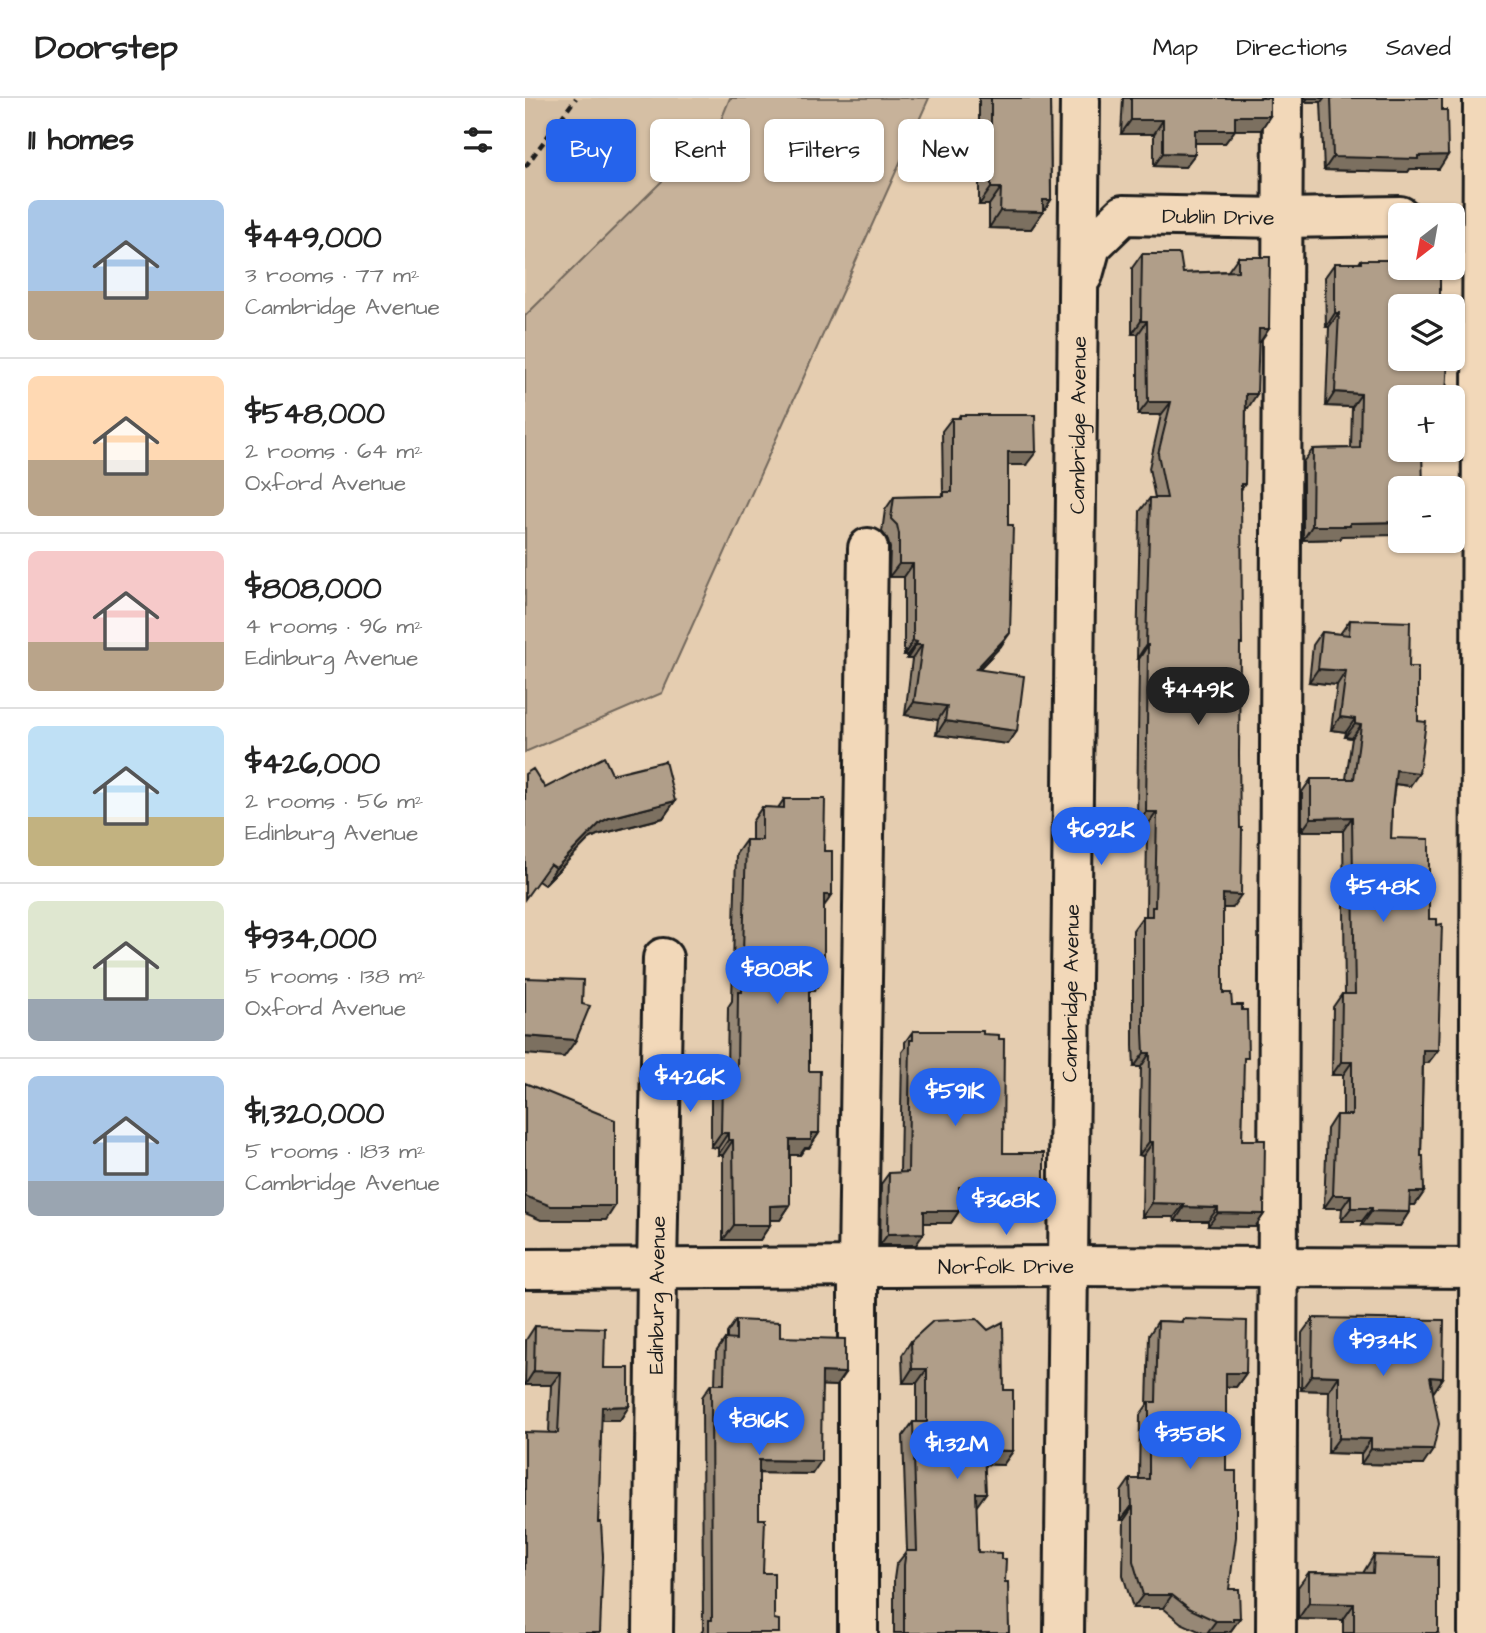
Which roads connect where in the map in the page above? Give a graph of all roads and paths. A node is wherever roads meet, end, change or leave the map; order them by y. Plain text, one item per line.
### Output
1 (576, 98) edge
2 (1283, 98) edge
3 (1483, 98) edge
4 (1080, 100) dead end
5 (525, 167) edge
6 (1473, 215) edge
7 (1388, 216) edge
8 (1283, 218) junction
9 (1080, 287) junction
10 (868, 548) dead end
11 (663, 958) dead end
12 (1066, 1266) junction
13 (858, 1267) junction
14 (1277, 1267) junction
15 (657, 1268) junction
16 (1484, 1268) edge
17 (525, 1269) edge
18 (653, 1633) edge
19 (858, 1633) edge
20 (1064, 1633) edge
21 (1276, 1633) edge
22 (1478, 1633) edge

1 - 5 path
2 - 8 street
3 - 6 street
4 - 9 street, Cambridge Avenue
6 - 16 street
7 - 8 street, Dublin Drive
8 - 9 street, Dublin Drive
8 - 14 street
9 - 12 street, Cambridge Avenue
10 - 13 street
11 - 15 street, Edinburg Avenue
12 - 13 street, Norfolk Drive
12 - 14 street, Norfolk Drive
12 - 20 street, Cambridge Avenue
13 - 15 street, Norfolk Drive
13 - 19 street
14 - 16 street, Norfolk Drive
14 - 21 street
15 - 17 street, Norfolk Drive
15 - 18 street, Edinburg Avenue
16 - 22 street

